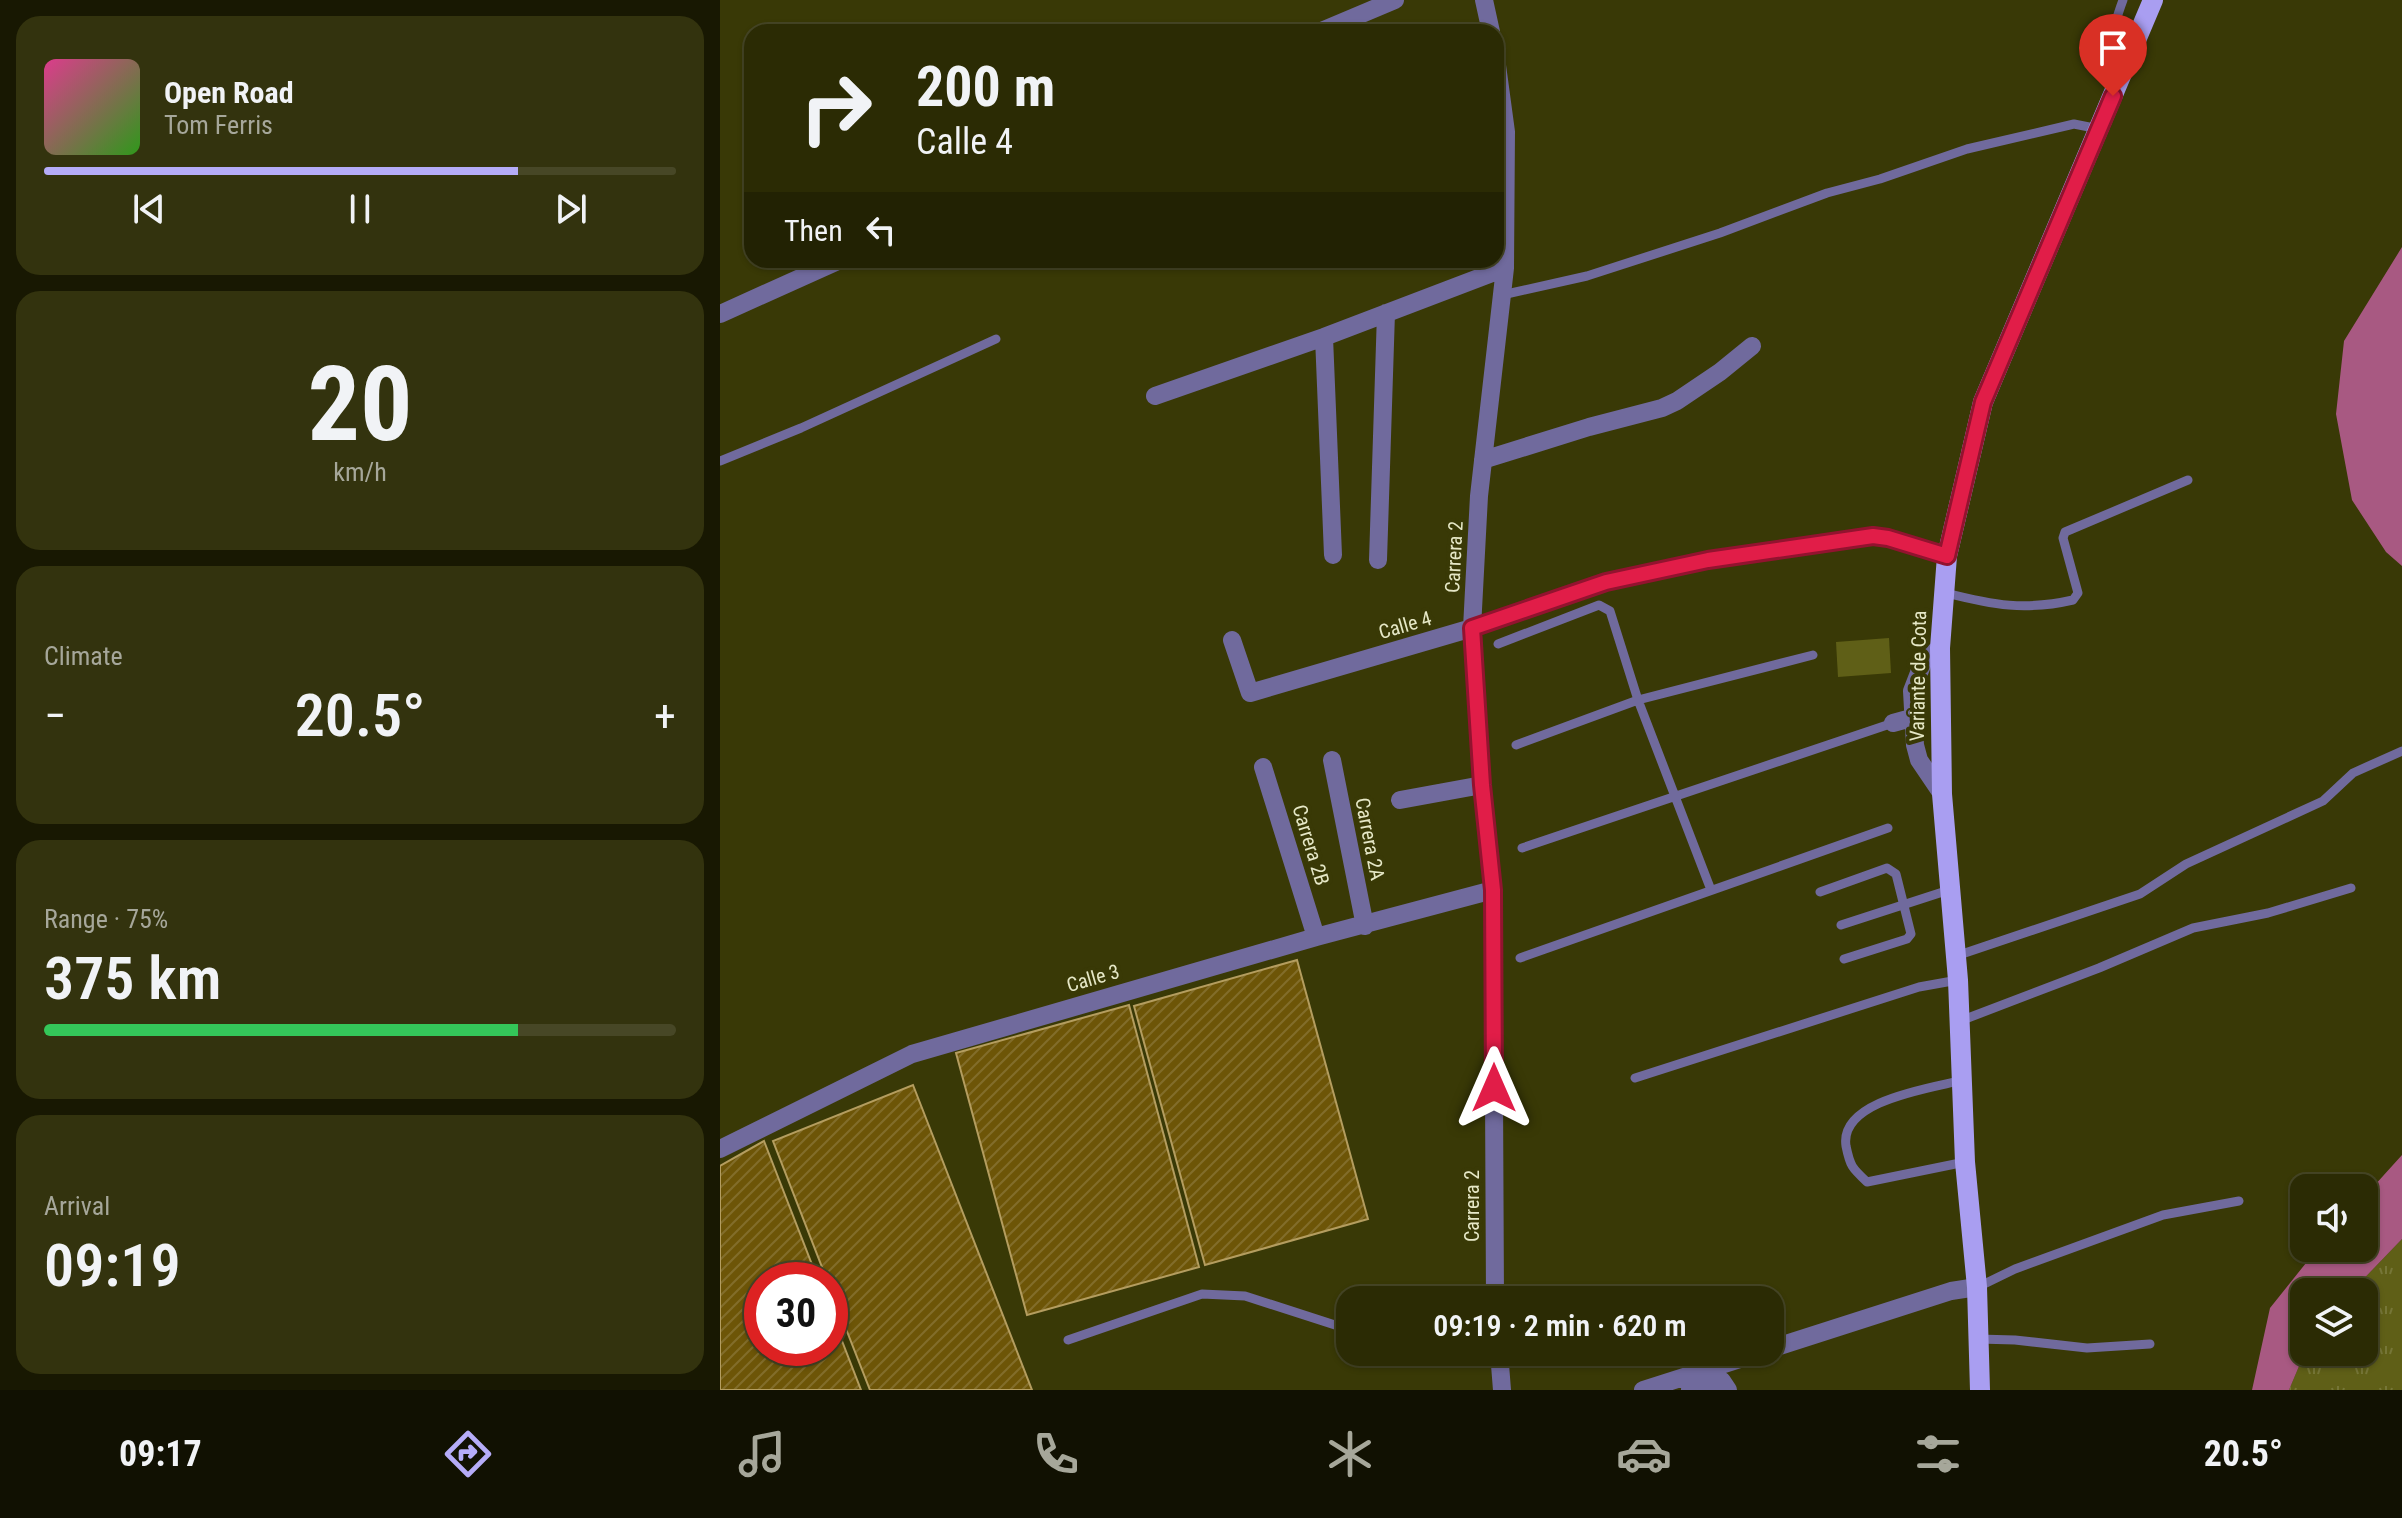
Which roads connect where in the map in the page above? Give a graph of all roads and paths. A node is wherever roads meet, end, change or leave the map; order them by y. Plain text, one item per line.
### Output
1 (1395, 0) edge
2 (1484, 0) edge
3 (2123, 0) edge
4 (2153, 0) edge
5 (1338, 24) edge
6 (1489, 24) edge
7 (2122, 76) junction
8 (1504, 117) edge
9 (2099, 129) junction
10 (822, 268) edge
11 (1505, 268) junction
12 (1502, 295) junction
13 (1386, 313) junction
14 (720, 314) edge
15 (1324, 337) junction
16 (996, 339) dead end
17 (1752, 346) dead end
18 (1155, 396) dead end
19 (1483, 460) junction
20 (720, 461) edge
21 (2188, 480) dead end
22 (1333, 555) dead end
23 (1947, 556) junction
24 (1378, 560) dead end
25 (1944, 593) junction
26 (1472, 628) junction
27 (1232, 640) dead end
28 (1498, 644) dead end
29 (1940, 648) junction
30 (1813, 655) dead end
31 (1638, 700) junction
32 (1915, 717) junction
33 (1893, 723) joint
34 (1516, 745) dead end
35 (2402, 751) edge
36 (1332, 760) dead end
37 (1263, 767) dead end
38 (1482, 785) junction
39 (1942, 794) junction
40 (1675, 798) junction
41 (1400, 800) dead end
42 (1888, 828) dead end
43 (1522, 848) dead end
44 (2351, 888) dead end
45 (1952, 889) junction
46 (1493, 890) junction
47 (1711, 890) junction
48 (1820, 892) dead end
49 (1905, 903) junction
50 (1841, 925) dead end
51 (1365, 926) junction
52 (1316, 937) junction
53 (1956, 956) junction
54 (1520, 958) dead end
55 (1844, 959) dead end
56 (1958, 980) junction
57 (1960, 1021) junction
58 (1635, 1078) dead end
59 (1963, 1080) junction
60 (720, 1149) edge
61 (1965, 1162) junction
62 (2239, 1201) dead end
63 (1495, 1286) edge
64 (1977, 1287) junction
65 (1336, 1325) edge
66 (1977, 1339) junction
67 (1068, 1340) dead end
68 (2150, 1344) dead end
69 (1784, 1345) edge
70 (1500, 1366) edge
71 (1718, 1366) edge
72 (1502, 1390) edge
73 (1643, 1390) edge
74 (1690, 1390) edge
75 (1728, 1390) edge
76 (1980, 1390) edge

1 - 5 street
2 - 6 street
3 - 7 lane
4 - 7 main road, Variante de Cota
7 - 9 main road, Variante de Cota
8 - 11 street, Carrera 2
9 - 12 lane
9 - 23 main road, Variante de Cota
10 - 14 street
11 - 12 street, Carrera 2
11 - 13 street
12 - 19 street, Carrera 2
13 - 15 street
13 - 24 street
15 - 18 street
15 - 22 street
16 - 20 lane
17 - 19 street
19 - 26 street, Carrera 2
21 - 25 lane
23 - 25 main road, Variante de Cota
23 - 26 street, Calle 4
25 - 29 main road, Variante de Cota
26 - 27 street, Calle 4
26 - 38 street, Carrera 2
28 - 31 lane
29 - 32 street
29 - 39 main road, Variante de Cota
30 - 31 lane
31 - 34 lane
31 - 40 lane
32 - 33 street
32 - 39 street
33 - 40 lane
35 - 53 lane
36 - 51 street, Carrera 2A
37 - 52 street, Carrera 2B
38 - 41 street
38 - 46 street, Carrera 2
39 - 45 main road, Variante de Cota
40 - 43 lane
40 - 47 lane
42 - 47 lane
44 - 57 lane
45 - 49 lane
45 - 53 main road, Variante de Cota
46 - 51 street, Calle 3
46 - 63 street, Carrera 2
47 - 54 lane
48 - 49 lane
49 - 50 lane
49 - 55 lane
51 - 52 street, Calle 3
52 - 60 street, Calle 3
53 - 56 main road, Variante de Cota
56 - 57 main road, Variante de Cota
56 - 58 lane
57 - 59 main road, Variante de Cota
59 - 61 main road, Variante de Cota
59 - 61 lane
61 - 64 main road, Variante de Cota
62 - 64 lane
64 - 66 main road, Variante de Cota
64 - 69 street
65 - 67 lane
66 - 68 lane
66 - 76 main road, Variante de Cota
70 - 72 street
71 - 73 street
74 - 75 street

